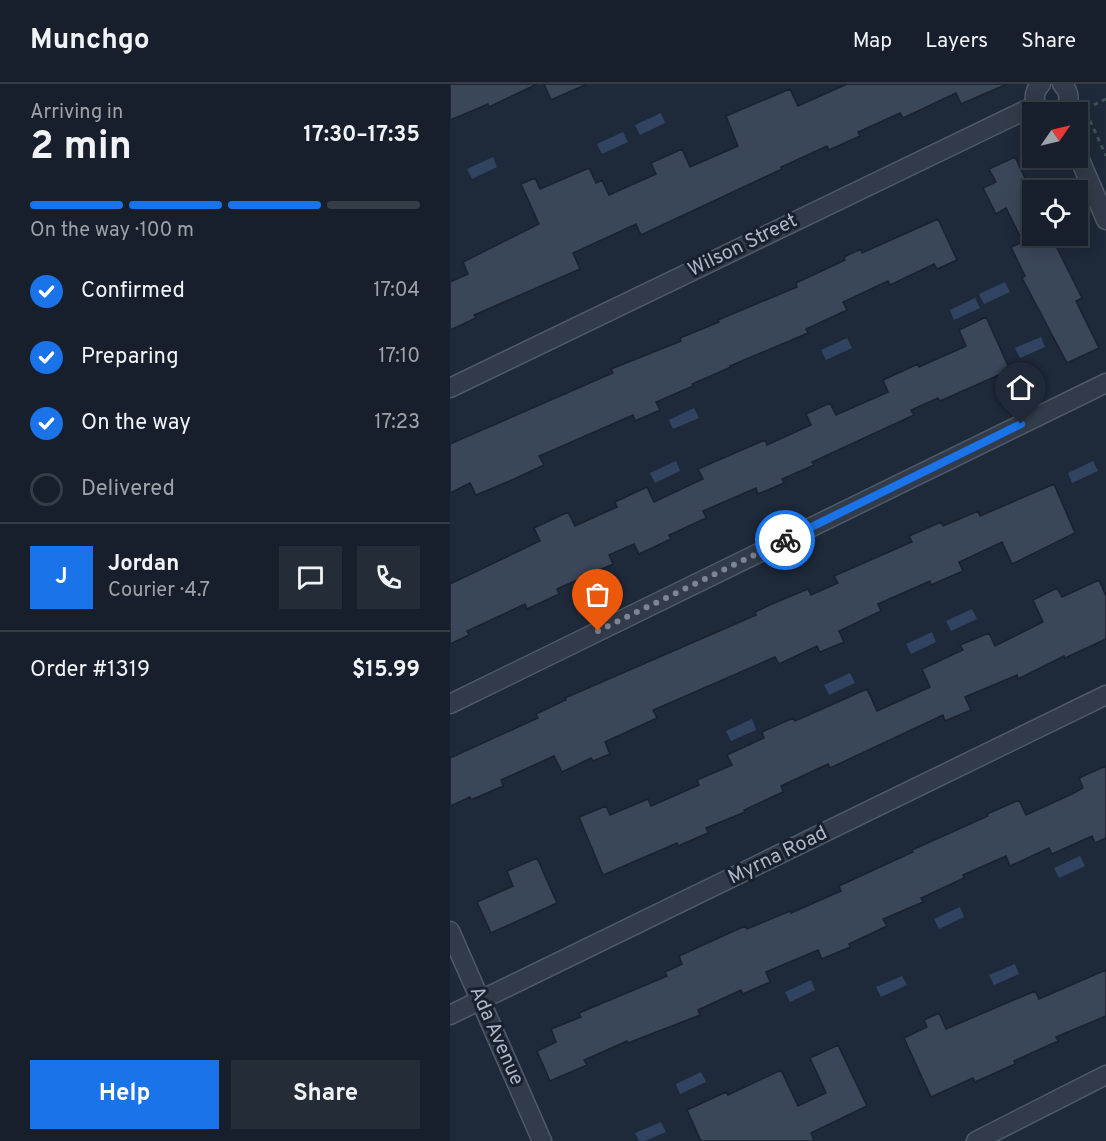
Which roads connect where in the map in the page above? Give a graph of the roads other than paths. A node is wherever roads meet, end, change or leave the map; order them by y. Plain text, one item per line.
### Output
1 (1041, 84) edge
2 (1069, 86) edge
3 (1038, 102) edge
4 (1067, 102) edge
5 (1022, 118) edge
6 (1083, 168) edge
7 (1106, 220) edge
8 (1106, 382) edge
9 (450, 388) edge
10 (1106, 695) edge
11 (450, 704) edge
12 (450, 931) edge
13 (480, 1001) junction
14 (450, 1015) edge
15 (1106, 1075) edge
16 (542, 1141) edge
17 (976, 1141) edge

1 - 3 street
2 - 4 street
5 - 9 street, Wilson Street
6 - 7 street
8 - 11 street
10 - 13 street, Myrna Road
12 - 13 street, Ada Avenue
13 - 14 street, Myrna Road
13 - 16 street, Ada Avenue
15 - 17 street

